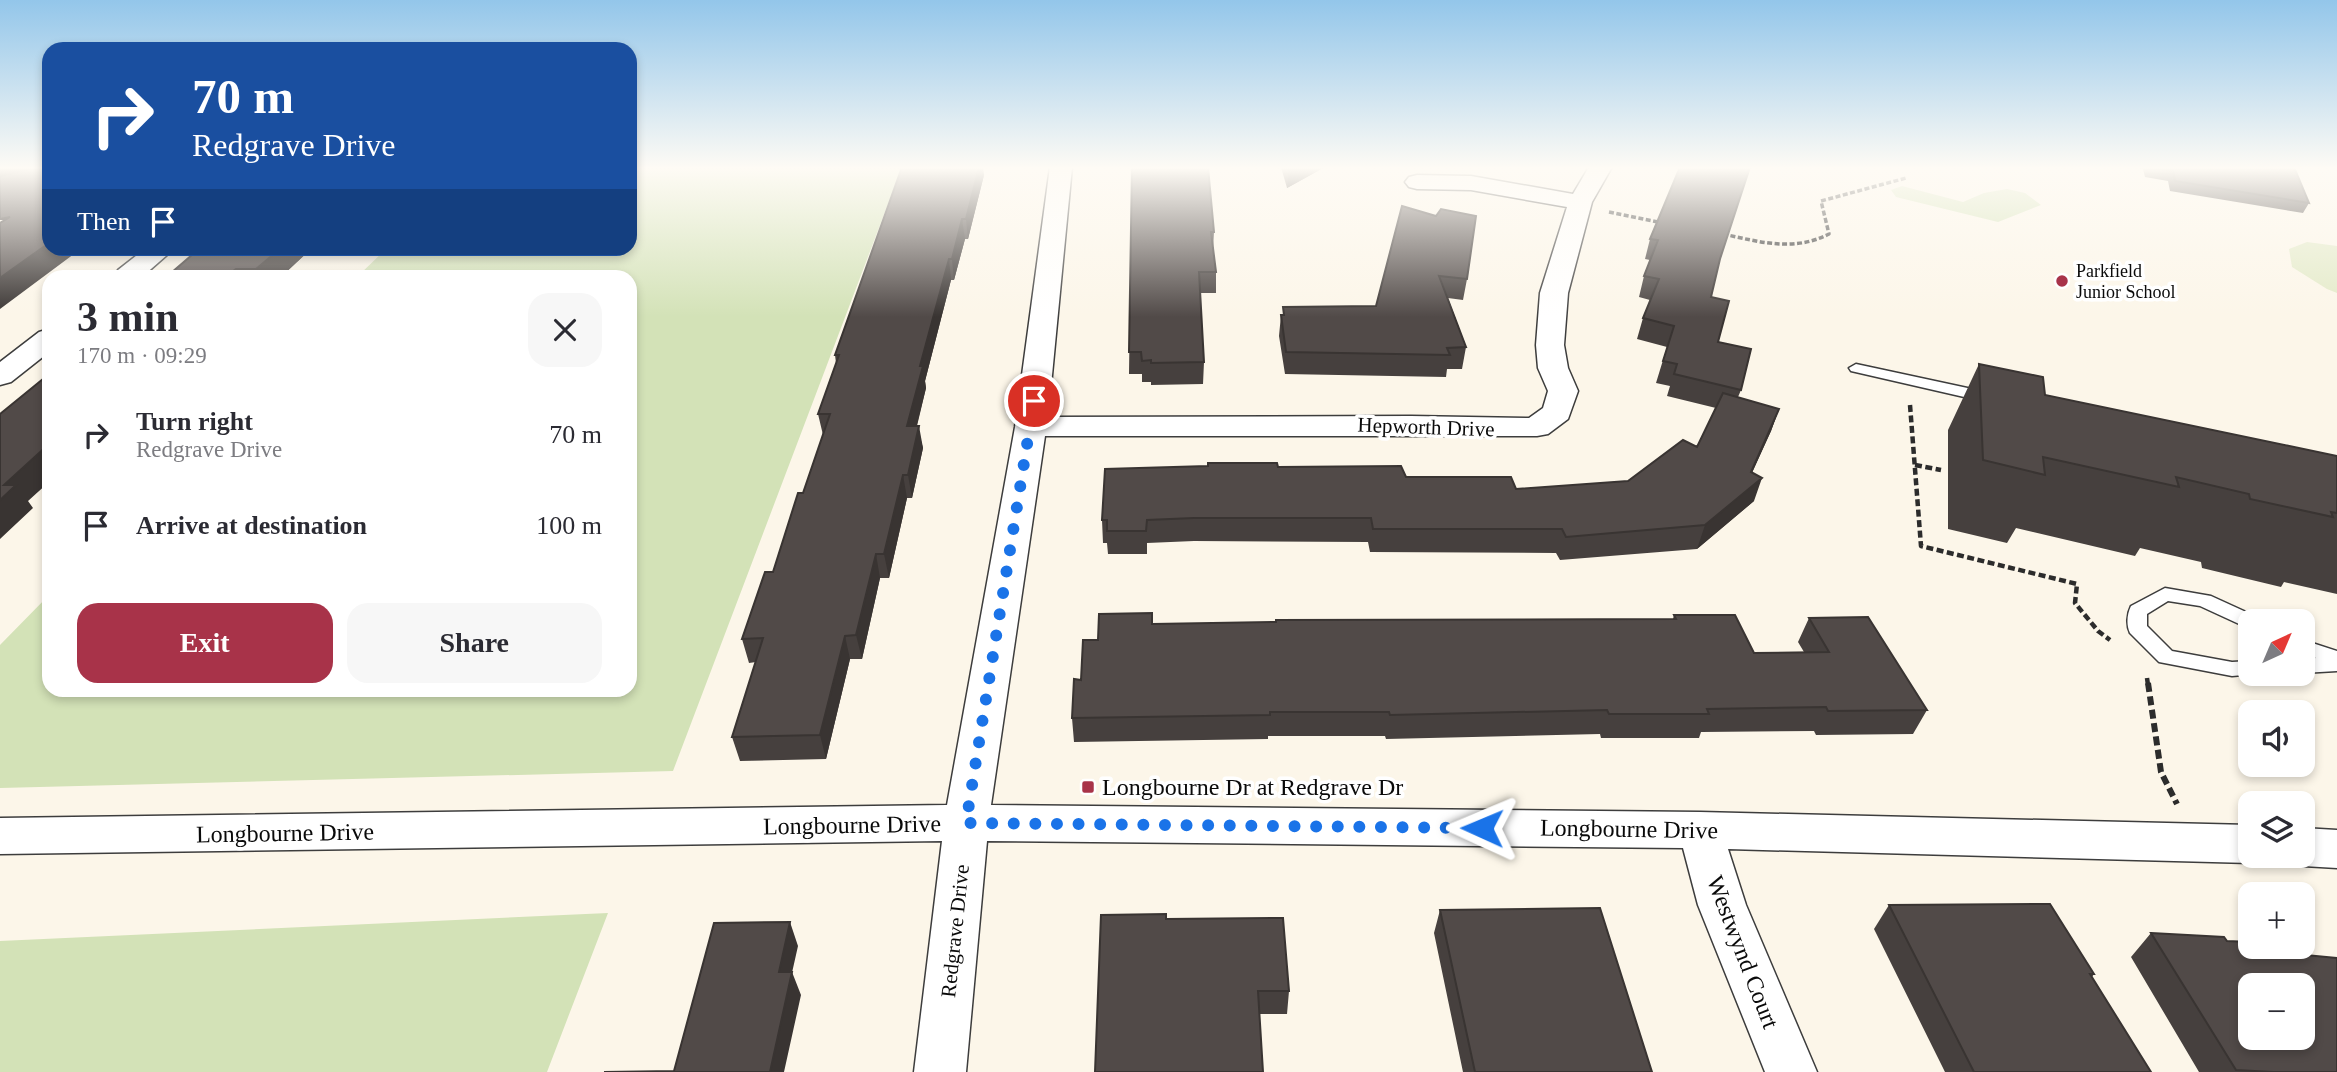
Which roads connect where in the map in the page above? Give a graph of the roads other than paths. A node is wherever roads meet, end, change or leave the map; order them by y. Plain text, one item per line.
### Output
1 (1055, 217) edge
2 (1576, 217) edge
3 (153, 256) edge
4 (135, 270) edge
5 (42, 343) edge
6 (1856, 368) dead end
7 (0, 376) edge
8 (2002, 401) edge
9 (1031, 427) junction
10 (2238, 616) edge
11 (2315, 651) edge
12 (2337, 658) edge
13 (2337, 664) edge
14 (2315, 665) edge
15 (2238, 669) edge
16 (966, 823) junction
17 (1700, 830) junction
18 (0, 836) edge
19 (2238, 844) edge
20 (2315, 848) edge
21 (2337, 849) edge
22 (940, 1072) edge
23 (1791, 1072) edge

1 - 9 street, Redgrave Drive
2 - 9 street, Hepworth Drive
3 - 4 street
5 - 7 street
6 - 8 lane
9 - 16 street, Redgrave Drive
10 - 15 lane
11 - 12 lane
13 - 14 lane
16 - 17 street, Longbourne Drive
16 - 18 street, Longbourne Drive
16 - 22 street, Redgrave Drive
17 - 19 street, Longbourne Drive
17 - 23 street, Westwynd Court
20 - 21 street

